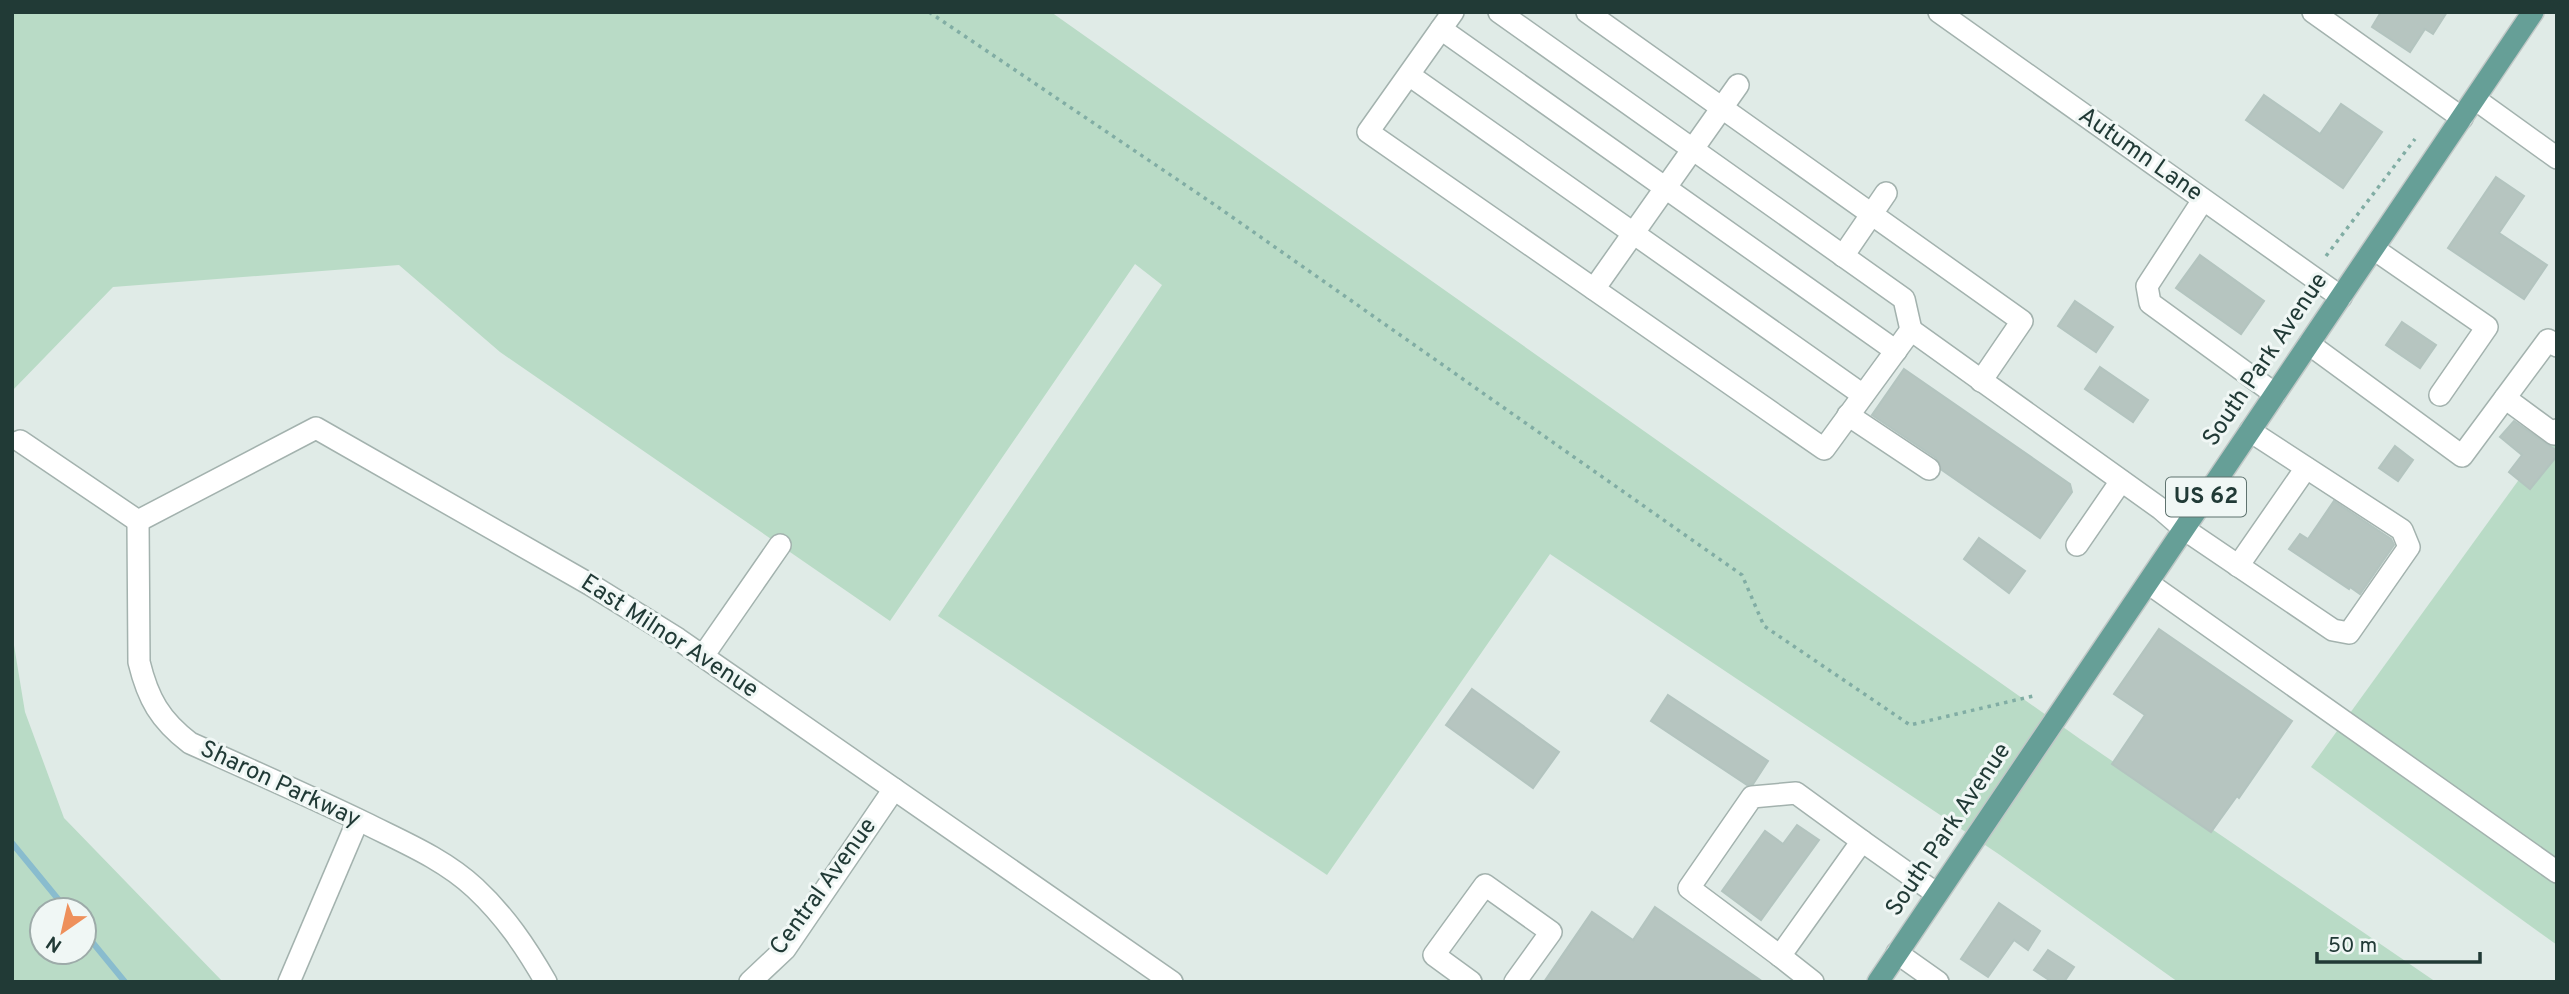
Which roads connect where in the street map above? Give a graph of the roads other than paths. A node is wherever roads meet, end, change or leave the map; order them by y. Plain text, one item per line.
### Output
1 (1499, 12) edge
2 (1587, 12) edge
3 (1939, 12) edge
4 (2533, 12) edge
5 (2318, 14) edge
6 (1447, 20) edge
7 (1409, 75) junction
8 (1738, 85) dead end
9 (2475, 99) junction
10 (1723, 108) junction
11 (2462, 118) junction
12 (1693, 150) junction
13 (2557, 158) edge
14 (1666, 188) junction
15 (1886, 193) dead end
16 (2203, 200) junction
17 (1872, 214) junction
18 (1633, 233) junction
19 (2374, 249) junction
20 (1843, 256) junction
21 (1594, 289) junction
22 (2341, 298) junction
23 (1911, 330) junction
24 (2309, 344) junction
25 (2557, 346) edge
26 (1896, 351) junction
27 (1981, 381) junction
28 (2275, 394) junction
29 (1863, 395) junction
30 (2440, 395) dead end
31 (2505, 398) junction
32 (1849, 415) junction
33 (2557, 430) edge
34 (2250, 431) junction
35 (20, 440) dead end
36 (2306, 468) junction
37 (1929, 469) dead end
38 (2121, 481) junction
39 (138, 521) junction
40 (2184, 529) junction
41 (780, 545) dead end
42 (2077, 545) dead end
43 (2238, 566) junction
44 (2148, 583) junction
45 (703, 656) junction
46 (894, 789) junction
47 (358, 820) junction
48 (1862, 841) junction
49 (2557, 872) edge
50 (1937, 894) junction
51 (1897, 953) junction
52 (1780, 956) junction
53 (1806, 979) edge
54 (289, 982) edge
55 (546, 982) edge
56 (750, 982) edge
57 (1172, 982) edge
58 (1471, 982) edge
59 (1515, 982) edge
60 (1878, 982) edge
61 (1938, 982) edge

1 - 12 street
2 - 10 street
3 - 16 street, Autumn Lane
4 - 9 main road, South Park Avenue / US 62
5 - 11 street
6 - 7 street
6 - 14 street
7 - 18 street
7 - 21 street
8 - 10 street
9 - 11 main road, South Park Avenue / US 62
9 - 13 street
10 - 12 street
10 - 17 street
11 - 19 main road, South Park Avenue / US 62
12 - 14 street
12 - 20 street
14 - 18 street
14 - 26 street
15 - 17 street
16 - 22 street, Autumn Lane
16 - 28 street
17 - 20 street
17 - 27 street
18 - 21 street
18 - 29 street
19 - 22 main road, South Park Avenue / US 62
19 - 30 street
20 - 23 street
21 - 32 street
22 - 24 main road, South Park Avenue / US 62
23 - 26 street
23 - 27 street
24 - 28 main road, South Park Avenue / US 62
24 - 31 street
25 - 31 street
26 - 29 street
27 - 38 street
28 - 34 main road, South Park Avenue / US 62
29 - 32 street
31 - 33 street
32 - 37 street
34 - 36 street
34 - 40 main road, South Park Avenue / US 62
35 - 39 street
36 - 43 street
36 - 43 street
38 - 40 street
38 - 42 street
39 - 45 street, East Milnor Avenue
39 - 47 street, Sharon Parkway
40 - 43 street
40 - 44 main road, South Park Avenue / US 62
41 - 45 street
44 - 49 street
44 - 50 main road, South Park Avenue / US 62
45 - 46 street, East Milnor Avenue
46 - 56 street, Central Avenue
46 - 57 street, East Milnor Avenue
47 - 54 street
47 - 55 street, Sharon Parkway
48 - 50 street
48 - 52 street
48 - 52 street
50 - 51 main road, South Park Avenue / US 62
51 - 60 main road, South Park Avenue / US 62
51 - 61 street
52 - 53 street
58 - 59 street

